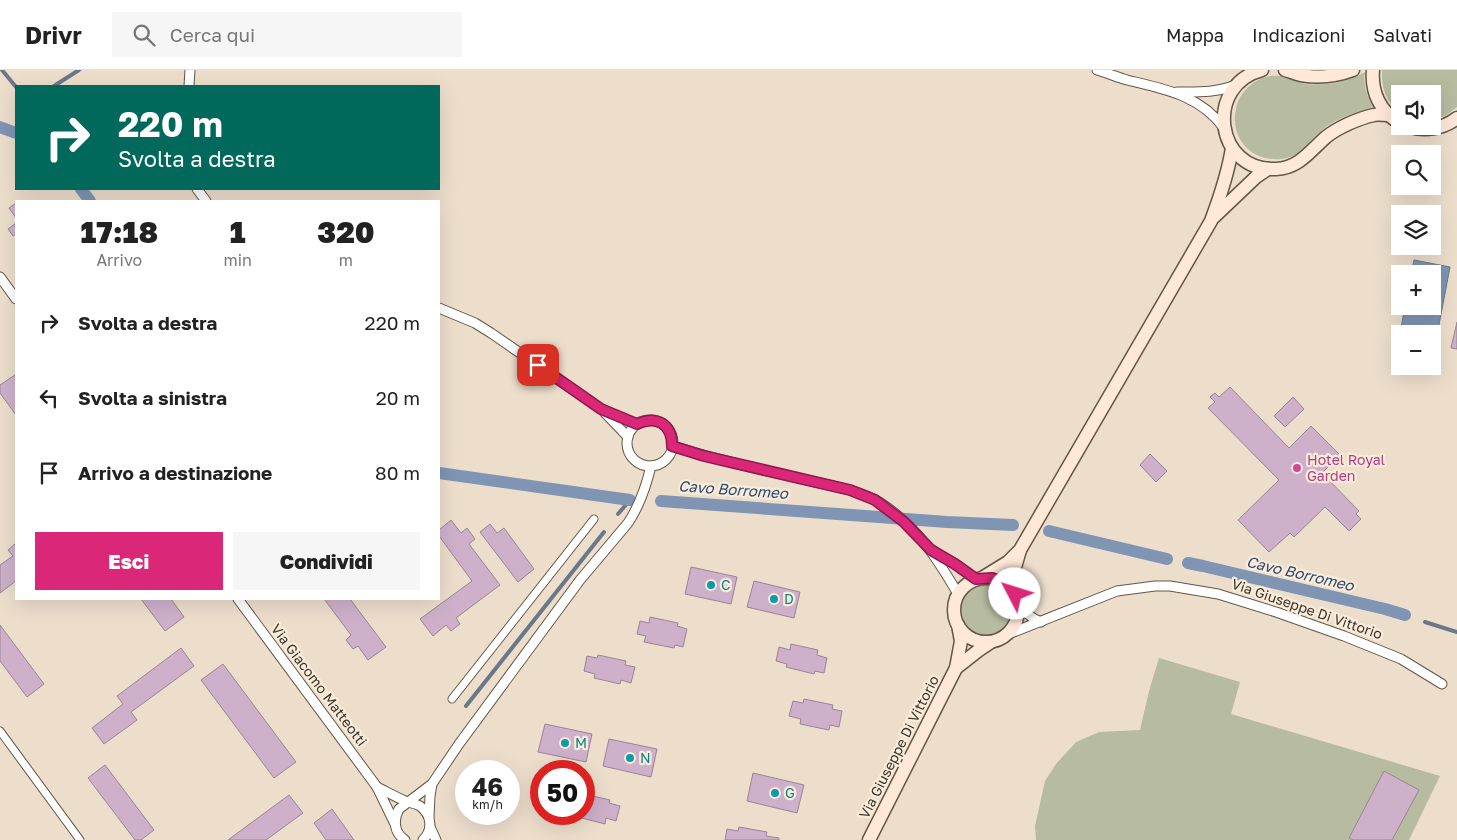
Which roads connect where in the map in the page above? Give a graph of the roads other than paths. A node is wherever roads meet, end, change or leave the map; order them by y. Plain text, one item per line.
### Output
1 (190, 70) edge
2 (1097, 70) edge
3 (1262, 70) edge
4 (1285, 70) edge
5 (1353, 70) edge
6 (1373, 70) edge
7 (189, 85) edge
8 (1236, 85) junction
9 (1174, 92) junction
10 (1389, 116) joint
11 (1457, 118) edge
12 (1441, 126) edge
13 (1224, 128) junction
14 (1232, 148) junction
15 (1268, 169) junction
16 (1211, 221) junction
17 (0, 277) edge
18 (15, 298) edge
19 (440, 308) edge
20 (601, 409) junction
21 (637, 424) junction
22 (628, 437) junction
23 (672, 446) junction
24 (650, 466) junction
25 (594, 519) dead end
26 (931, 550) junction
27 (1020, 550) junction
28 (979, 578) junction
29 (958, 594) junction
30 (1016, 598) junction
31 (239, 600) edge
32 (1041, 622) junction
33 (958, 625) junction
34 (1006, 635) junction
35 (991, 642) junction
36 (956, 668) junction
37 (1442, 684) dead end
38 (452, 699) dead end
39 (0, 731) edge
40 (432, 784) junction
41 (377, 787) junction
42 (409, 803) junction
43 (430, 822) junction
44 (395, 824) junction
45 (80, 840) edge
46 (403, 840) edge
47 (423, 840) edge
48 (436, 840) edge
49 (869, 840) edge

1 - 7 street
2 - 9 street
3 - 8 main road
4 - 5 main road
6 - 10 main road
8 - 9 street
8 - 13 main road
9 - 13 street
10 - 15 main road
11 - 12 main road
13 - 14 main road
14 - 15 main road
14 - 16 main road
15 - 16 main road
16 - 27 main road
17 - 18 street
19 - 20 street
20 - 21 street
20 - 22 street
21 - 22 street
21 - 23 street
22 - 24 street
23 - 24 street
23 - 26 street
24 - 40 street
25 - 38 street
26 - 28 street
26 - 29 street
27 - 28 main road
27 - 30 main road
28 - 29 main road
28 - 30 main road
29 - 33 main road
30 - 32 street
30 - 34 main road
31 - 41 street, Via Giacomo Matteotti
32 - 34 street, Via Giuseppe Di Vittorio
32 - 37 street, Via Giuseppe Di Vittorio
33 - 35 main road
33 - 36 main road, Via Giuseppe Di Vittorio
34 - 35 main road
35 - 36 main road, Via Giuseppe Di Vittorio
36 - 49 main road, Via Giuseppe Di Vittorio
39 - 45 street
40 - 42 street
40 - 43 street
41 - 42 street, Via Giacomo Matteotti
41 - 44 street, Via Giacomo Matteotti
42 - 43 street, Via Giacomo Matteotti
42 - 44 street
43 - 47 street
43 - 48 street
44 - 46 street, Via Giacomo Matteotti

